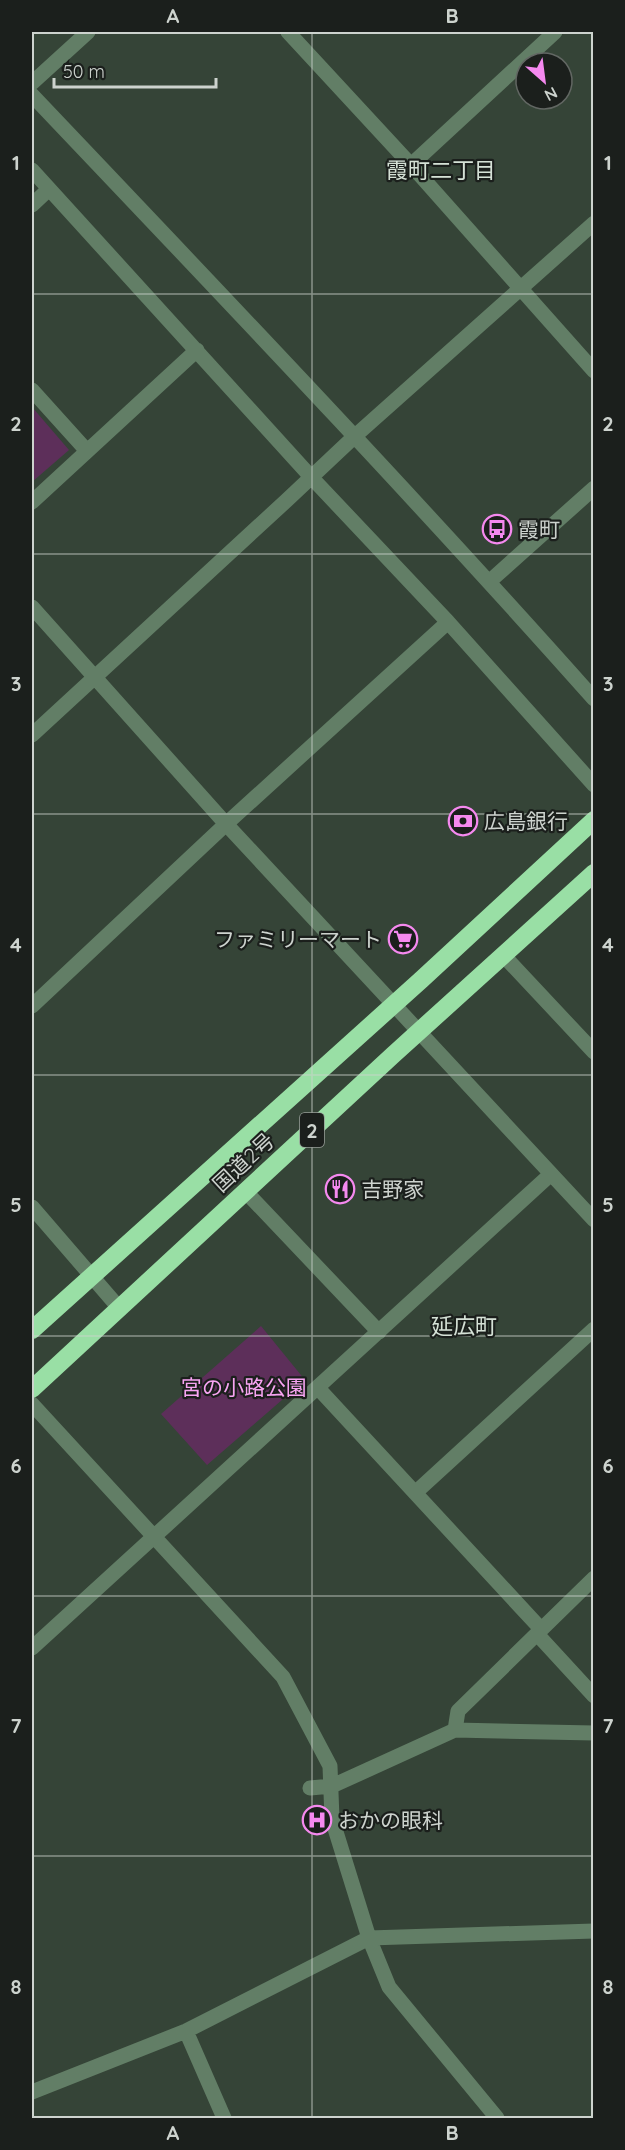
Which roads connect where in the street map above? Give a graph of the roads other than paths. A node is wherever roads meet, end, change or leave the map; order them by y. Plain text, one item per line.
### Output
1 (88, 32) edge
2 (288, 32) edge
3 (555, 32) edge
4 (32, 83) edge
5 (32, 94) edge
6 (411, 165) junction
7 (32, 170) edge
8 (49, 189) junction
9 (32, 205) edge
10 (594, 223) edge
11 (521, 289) junction
12 (197, 350) junction
13 (594, 371) edge
14 (32, 390) edge
15 (355, 436) junction
16 (87, 451) junction
17 (312, 478) junction
18 (594, 488) edge
19 (32, 502) edge
20 (490, 581) junction
21 (32, 607) edge
22 (448, 622) junction
23 (94, 677) junction
24 (594, 699) edge
25 (32, 735) edge
26 (594, 785) edge
27 (594, 820) edge
28 (226, 824) junction
29 (594, 873) edge
30 (503, 955) junction
31 (394, 1004) junction
32 (32, 1005) edge
33 (420, 1032) junction
34 (594, 1052) edge
35 (551, 1174) junction
36 (245, 1191) junction
37 (32, 1207) edge
38 (594, 1220) edge
39 (92, 1276) junction
40 (120, 1309) junction
41 (594, 1329) edge
42 (32, 1330) edge
43 (379, 1332) junction
44 (318, 1388) junction
45 (32, 1389) edge
46 (32, 1404) edge
47 (415, 1493) junction
48 (154, 1536) junction
49 (594, 1578) edge
50 (539, 1632) junction
51 (32, 1647) edge
52 (594, 1696) edge
53 (455, 1730) junction
54 (594, 1733) edge
55 (332, 1786) junction
56 (310, 1788) dead end
57 (594, 1931) edge
58 (369, 1938) junction
59 (186, 2031) junction
60 (32, 2092) edge
61 (224, 2118) edge
62 (497, 2118) edge

1 - 4 street
2 - 6 street
3 - 6 street
5 - 15 street
6 - 11 street
7 - 8 street
8 - 9 street
8 - 12 street
10 - 11 street
11 - 13 street
11 - 15 street
12 - 16 street
12 - 17 street
14 - 16 street
15 - 17 street
15 - 20 street
16 - 19 street
17 - 22 street
17 - 23 street
18 - 20 street
20 - 24 street
21 - 23 street
22 - 26 street
22 - 28 street
23 - 25 street
23 - 28 street
27 - 31 highway, 国道2号 / 2
28 - 31 street
28 - 32 street
29 - 30 highway, 国道2号 / 2
30 - 33 highway, 国道2号 / 2
30 - 34 street
31 - 33 street
31 - 39 highway, 国道2号 / 2
33 - 35 street
33 - 36 highway, 国道2号 / 2
35 - 38 street
35 - 43 street
36 - 40 highway, 国道2号 / 2
36 - 43 street
37 - 39 street
39 - 40 street
39 - 42 highway, 国道2号 / 2
40 - 45 highway, 国道2号 / 2
41 - 47 street
43 - 44 street
44 - 47 street
44 - 48 street
46 - 48 street
47 - 50 street
48 - 51 street
48 - 55 street
49 - 50 street
50 - 52 street
50 - 53 street
53 - 54 street
53 - 55 street
55 - 56 street
55 - 58 street
57 - 58 street
58 - 59 street
58 - 62 street
59 - 60 street
59 - 61 street

